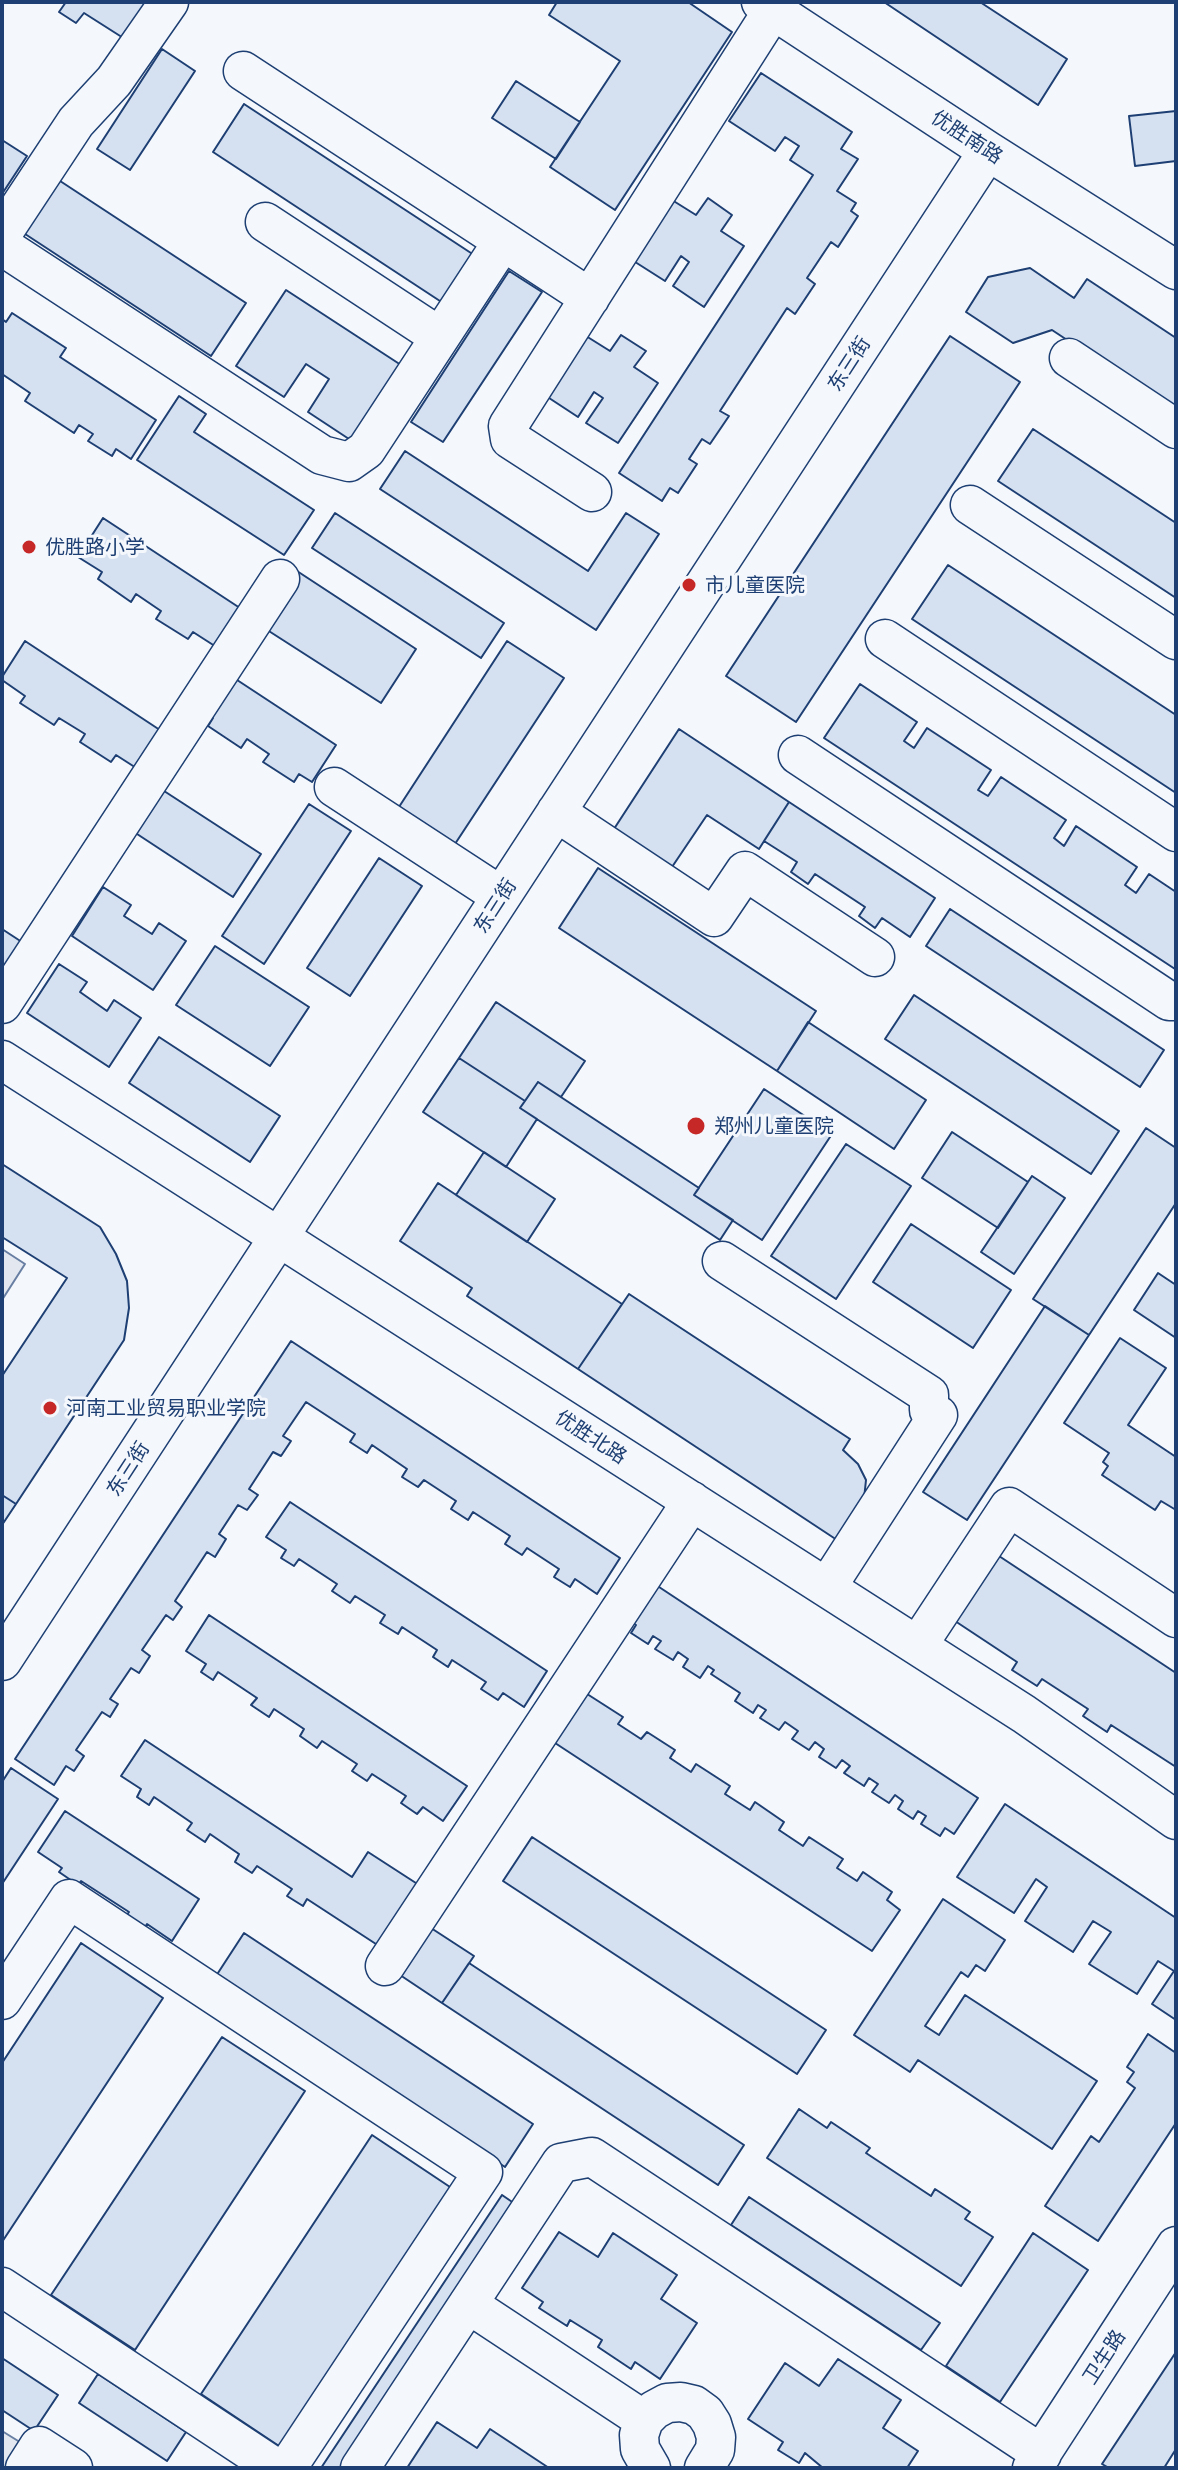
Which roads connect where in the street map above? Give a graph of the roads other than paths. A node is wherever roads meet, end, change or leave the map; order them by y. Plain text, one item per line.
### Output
1 (169, 2) edge
2 (767, 6) edge
3 (243, 71) dead end
4 (988, 151) junction
5 (265, 222) dead end
6 (2, 234) edge
7 (503, 241) junction
8 (2, 246) edge
9 (1176, 270) edge
10 (590, 298) junction
11 (440, 337) junction
12 (1069, 358) dead end
13 (1176, 429) edge
14 (592, 492) dead end
15 (970, 505) dead end
16 (280, 579) dead end
17 (885, 639) dead end
18 (1176, 640) edge
19 (798, 755) dead end
20 (334, 787) dead end
21 (556, 812) junction
22 (1176, 832) edge
23 (501, 896) junction
24 (875, 957) dead end
25 (1176, 1001) edge
26 (2, 1004) edge
27 (2, 1060) edge
28 (279, 1237) junction
29 (722, 1261) dead end
30 (692, 1501) junction
31 (827, 1587) junction
32 (1176, 1618) edge
33 (918, 1645) junction
34 (2, 1661) edge
35 (1176, 1820) edge
36 (385, 1966) dead end
37 (2, 2000) edge
38 (1176, 2246) edge
39 (2, 2287) edge
40 (468, 2304) junction
41 (644, 2420) junction
42 (1037, 2461) edge
43 (710, 2466) edge
44 (25, 2468) edge
45 (73, 2468) edge
46 (276, 2468) edge
47 (287, 2468) edge
48 (360, 2468) edge
49 (651, 2468) edge

1 - 6 street
2 - 4 street, 优胜南路
2 - 10 street
3 - 7 street
4 - 9 street, 优胜南路
4 - 21 street, 东三街
5 - 11 street
7 - 10 street
7 - 11 street
8 - 11 street
10 - 14 street
12 - 13 street
15 - 18 street
16 - 26 street
17 - 22 street
19 - 25 street
20 - 23 street
21 - 23 street, 东三街
21 - 24 street
23 - 28 street, 东三街
27 - 28 street, 优胜北路
28 - 30 street, 优胜北路
28 - 34 street, 东三街
29 - 31 street
30 - 31 street, 优胜北路
30 - 36 street
31 - 33 street, 优胜北路
32 - 33 street
33 - 35 street, 优胜北路
37 - 47 street
38 - 42 street, 卫生路
39 - 46 street
40 - 41 street
40 - 42 street
40 - 48 street
41 - 43 street
41 - 49 street
44 - 45 street

